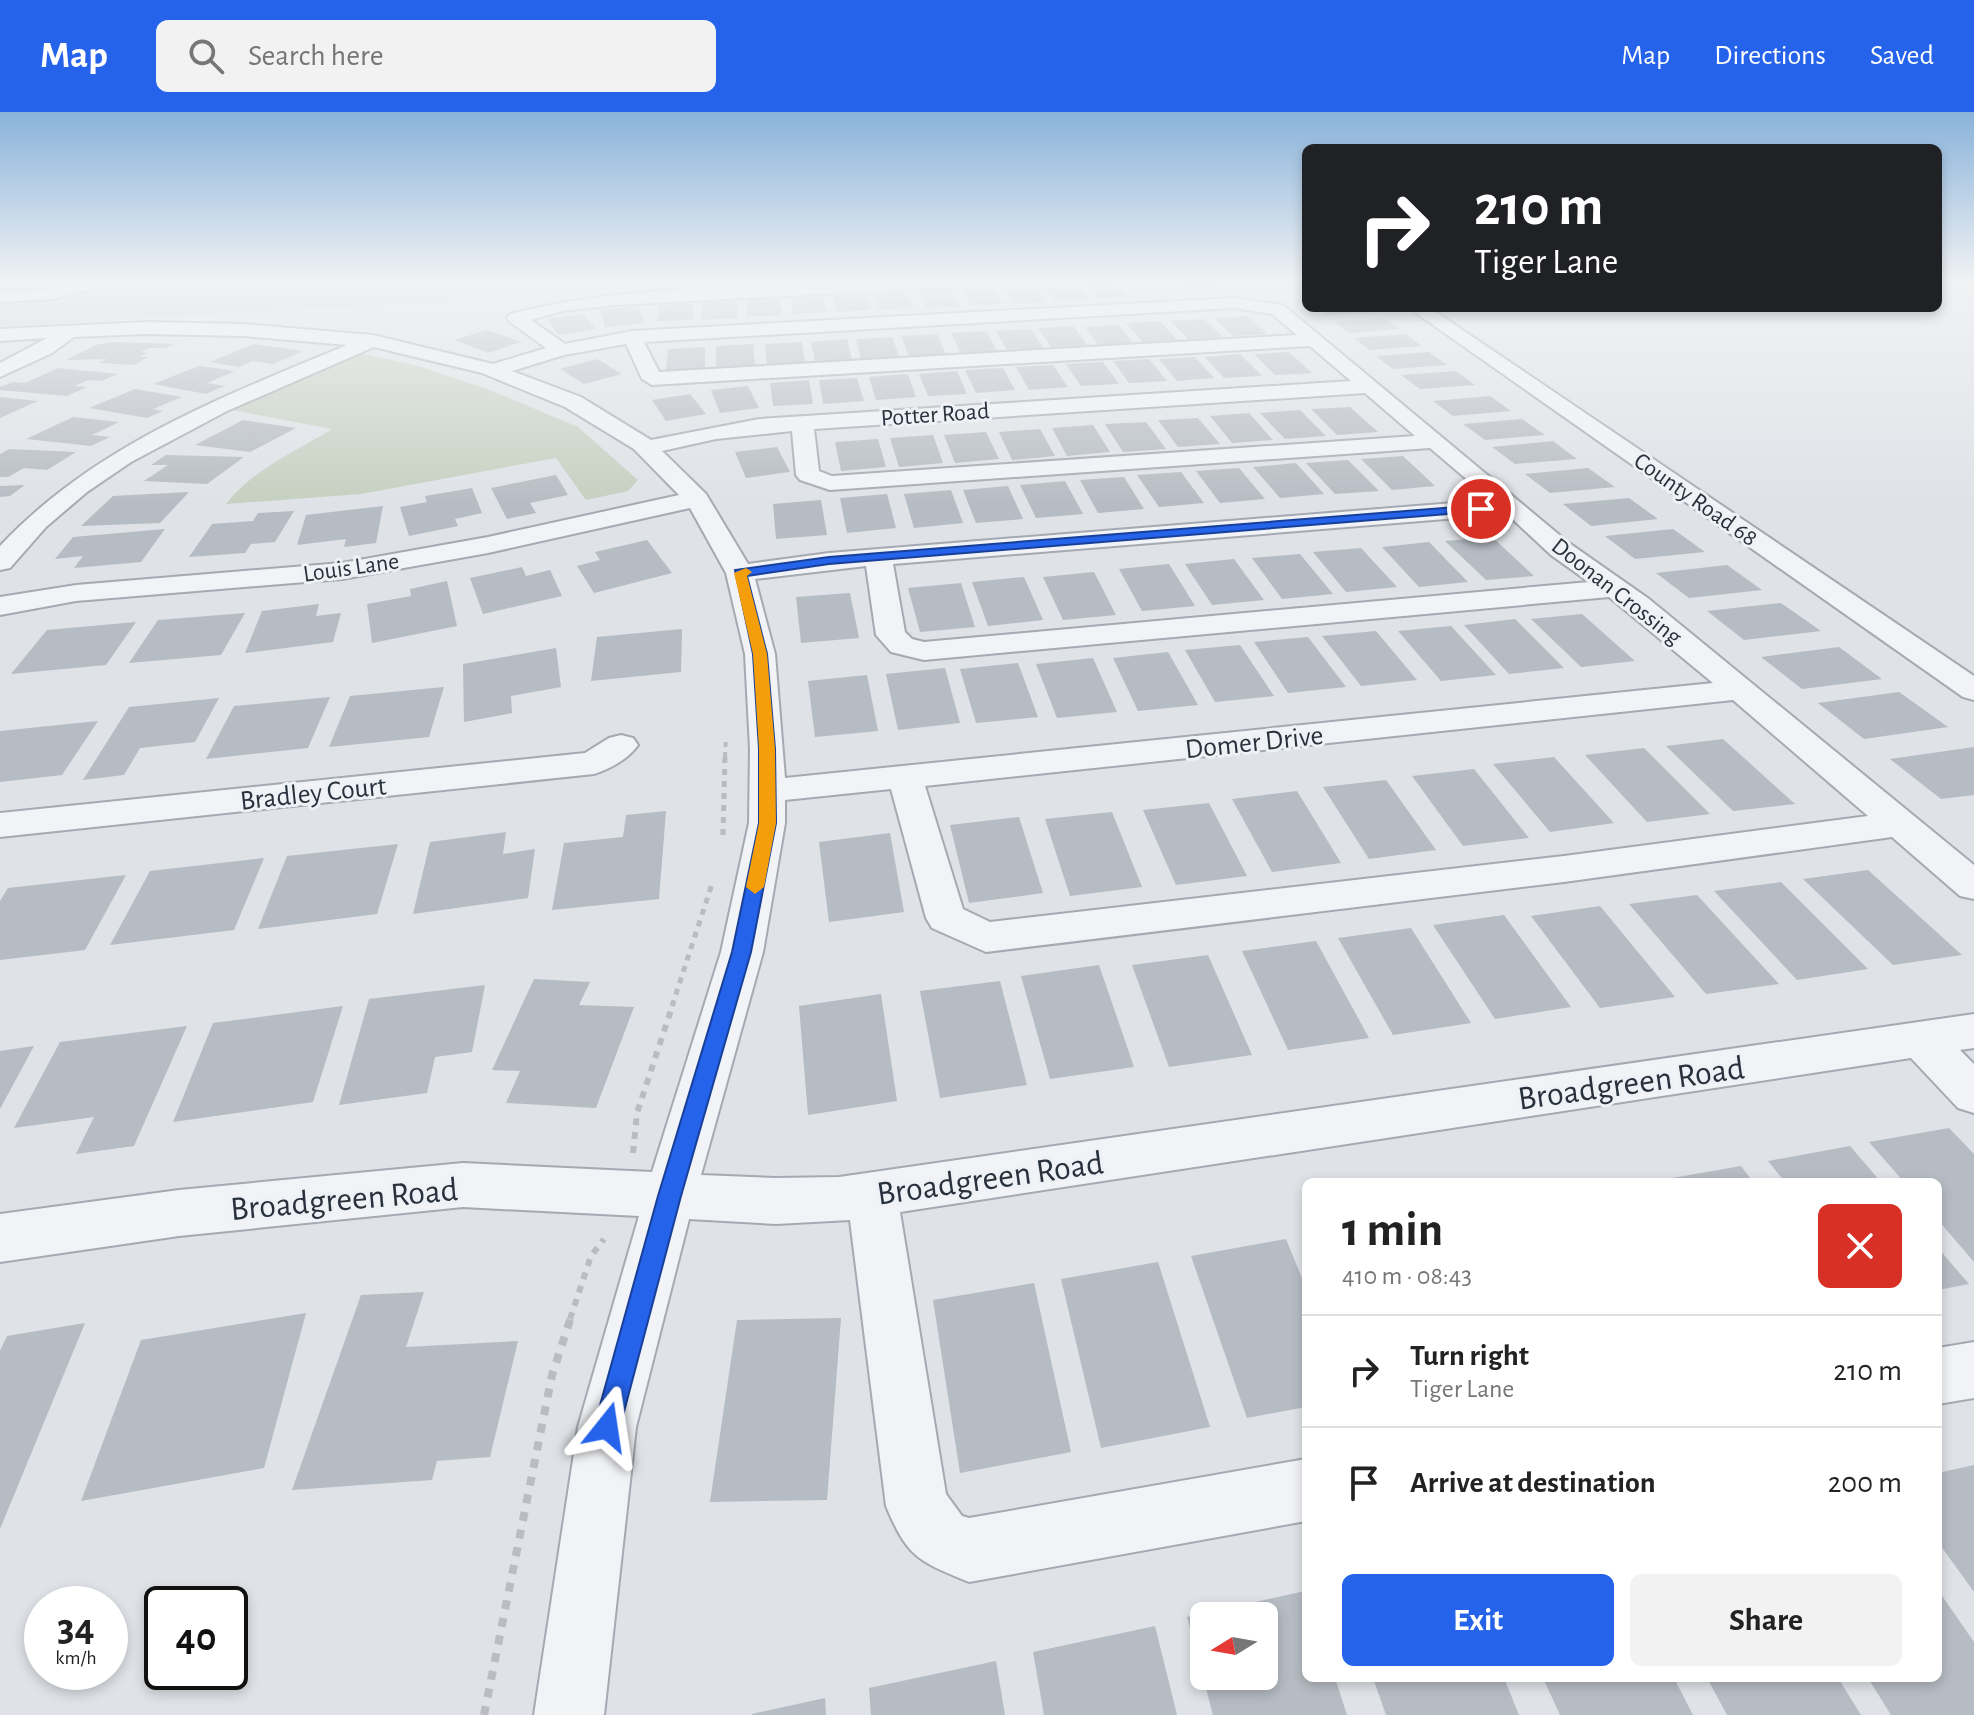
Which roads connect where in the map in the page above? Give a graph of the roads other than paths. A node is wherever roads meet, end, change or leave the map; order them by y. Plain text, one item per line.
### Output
1 (29, 357) edge
2 (337, 357) edge
3 (439, 357) edge
4 (538, 357) edge
5 (641, 357) edge
6 (1030, 357) edge
7 (1337, 357) edge
8 (1489, 357) edge
9 (494, 370) junction
10 (0, 371) edge
11 (1371, 386) junction
12 (802, 423) junction
13 (1436, 441) junction
14 (646, 448) junction
15 (697, 499) junction
16 (1513, 506) junction
17 (878, 557) junction
18 (0, 562) edge
19 (740, 573) junction
20 (1617, 588) junction
21 (0, 606) edge
22 (1740, 690) junction
23 (1974, 690) edge
24 (621, 745) dead end
25 (905, 777) junction
26 (768, 791) junction
27 (1901, 824) junction
28 (0, 825) edge
29 (1974, 886) edge
30 (1974, 1031) edge
31 (1920, 1039) junction
32 (1974, 1094) edge
33 (652, 1175) junction
34 (872, 1195) junction
35 (0, 1238) edge
36 (1974, 1370) edge
37 (1942, 1375) edge
38 (1302, 1491) edge
39 (569, 1715) edge

1 - 10 street
2 - 18 street
3 - 9 street
4 - 9 street
5 - 6 street
7 - 11 street, Doonan Crossing
8 - 23 street, County Road 68
9 - 14 street
11 - 12 street, Potter Road
11 - 13 street, Doonan Crossing
12 - 13 street
12 - 14 street, Potter Road
13 - 16 street, Doonan Crossing
14 - 15 street
15 - 19 street
15 - 21 street, Louis Lane
16 - 17 street
16 - 20 street, Doonan Crossing
17 - 19 street
17 - 20 street
19 - 26 street
20 - 22 street, Doonan Crossing
22 - 25 street, Domer Drive
22 - 27 street, Doonan Crossing
24 - 28 street, Bradley Court
25 - 26 street, Domer Drive
25 - 27 street
26 - 33 street
27 - 29 street, Doonan Crossing
30 - 31 street, Broadgreen Road
31 - 32 street
31 - 34 street, Broadgreen Road
33 - 34 street, Broadgreen Road
33 - 35 street, Broadgreen Road
33 - 39 street
34 - 38 street
36 - 37 street

